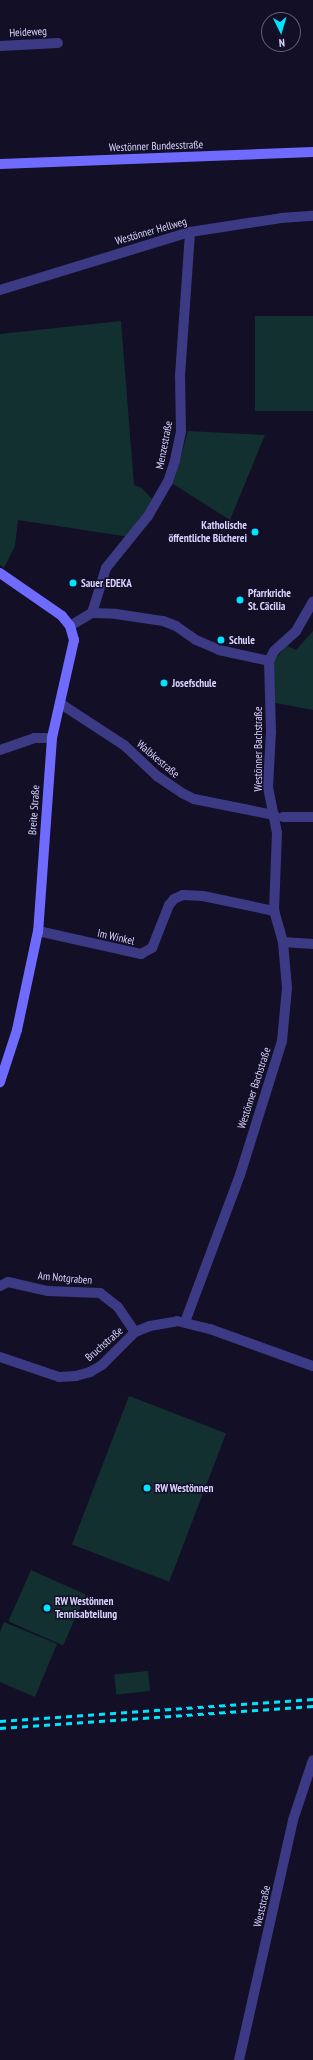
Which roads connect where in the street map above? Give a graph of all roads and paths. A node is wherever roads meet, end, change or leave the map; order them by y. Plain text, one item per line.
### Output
1 (58, 43) dead end
2 (0, 46) edge
3 (313, 152) edge
4 (0, 164) edge
5 (313, 216) edge
6 (190, 232) junction
7 (0, 290) edge
8 (0, 573) edge
9 (313, 602) edge
10 (92, 613) junction
11 (70, 626) junction
12 (269, 661) junction
13 (61, 704) junction
14 (52, 738) junction
15 (0, 750) edge
16 (278, 816) junction
17 (313, 817) edge
18 (274, 911) junction
19 (38, 931) junction
20 (283, 942) junction
21 (313, 944) edge
22 (0, 1082) edge
23 (0, 1286) edge
24 (185, 1322) junction
25 (135, 1332) junction
26 (0, 1357) edge
27 (313, 1366) edge
28 (313, 1760) edge
29 (239, 2060) edge

1 - 2 street, Heideweg
3 - 4 street, Westönner Bundesstraße
5 - 6 street, Westönner Hellweg
6 - 7 street, Westönner Hellweg
6 - 10 street, Menzestraße
8 - 11 street
9 - 12 street
10 - 11 street
10 - 12 street
11 - 13 street, Breite Straße
12 - 16 street, Westönner Bachstraße
13 - 14 street, Breite Straße
13 - 16 street, Walbkestraße
14 - 15 street
14 - 19 street, Breite Straße
16 - 17 street, Walbkestraße
16 - 18 street, Westönner Bachstraße
18 - 19 street, Im Winkel
18 - 20 street, Westönner Bachstraße
19 - 22 street, Breite Straße
20 - 21 street
20 - 24 street, Westönner Bachstraße
23 - 25 street, Am Notgraben
24 - 25 street, Bruchstraße
24 - 27 street, Bruchstraße
25 - 26 street, Bruchstraße
28 - 29 street, Weststraße

